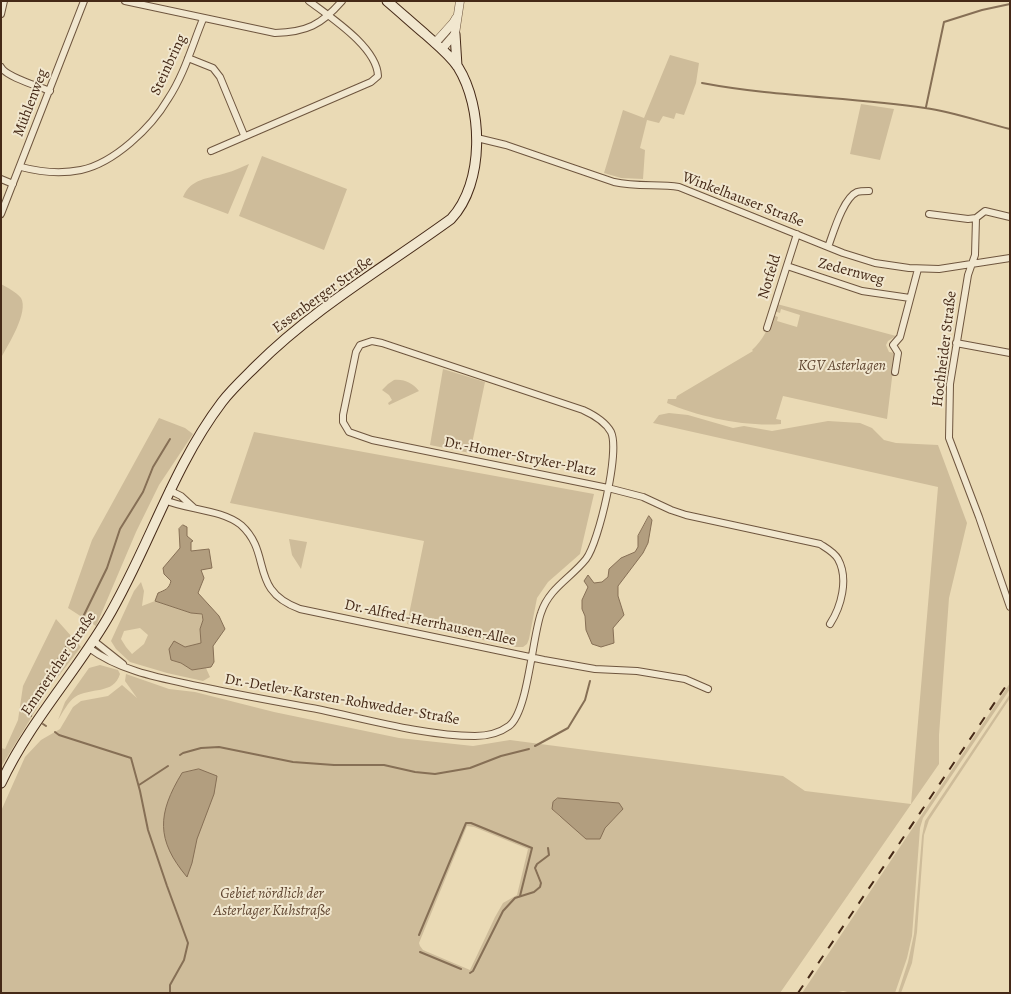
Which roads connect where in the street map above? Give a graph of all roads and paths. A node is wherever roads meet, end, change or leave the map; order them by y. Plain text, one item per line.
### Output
1 (4, 1) edge
2 (84, 1) edge
3 (125, 1) edge
4 (309, 1) edge
5 (342, 1) edge
6 (387, 1) edge
7 (460, 1) edge
8 (1, 14) edge
9 (458, 14) junction
10 (329, 16) junction
11 (203, 19) junction
12 (455, 34) junction
13 (439, 46) junction
14 (188, 58) junction
15 (457, 66) junction
16 (2, 69) edge
17 (50, 90) junction
18 (244, 136) junction
19 (477, 138) junction
20 (210, 151) dead end
21 (20, 167) junction
22 (1, 179) edge
23 (13, 184) junction
24 (869, 191) dead end
25 (1, 214) edge
26 (929, 214) dead end
27 (1010, 216) edge
28 (976, 218) junction
29 (797, 234) junction
30 (828, 247) junction
31 (1010, 258) edge
32 (972, 263) junction
33 (787, 266) junction
34 (918, 269) junction
35 (910, 298) junction
36 (767, 328) dead end
37 (956, 343) junction
38 (1010, 353) edge
39 (895, 372) dead end
40 (428, 452) joint
41 (608, 488) junction
42 (169, 490) junction
43 (164, 500) junction
44 (196, 509) junction
45 (138, 560) joint
46 (1007, 592) edge
47 (1010, 607) edge
48 (830, 624) dead end
49 (91, 645) junction
50 (531, 657) junction
51 (708, 689) dead end
52 (1, 783) edge

1 - 8 street
2 - 17 street, Mühlenweg
3 - 11 street
4 - 10 street
5 - 10 street
6 - 13 main road
7 - 9 street
9 - 12 street
9 - 13 street
10 - 11 street
10 - 18 street
11 - 14 street, Steinbring
12 - 13 street
12 - 15 main road
13 - 15 main road
14 - 18 street
14 - 21 street, Steinbring
15 - 19 main road, Essenberger Straße
16 - 17 street
17 - 21 street, Mühlenweg
18 - 20 street
19 - 29 street, Winkelhauser Straße
19 - 42 main road, Essenberger Straße
21 - 23 street, Mühlenweg
22 - 23 street
23 - 25 street, Mühlenweg
24 - 30 street
26 - 28 street
27 - 28 street
28 - 32 street
29 - 30 street, Winkelhauser Straße
29 - 33 street, Notfeld
30 - 34 street, Winkelhauser Straße
31 - 32 street, Winkelhauser Straße
32 - 34 street, Winkelhauser Straße
32 - 37 street, Hochheider Straße
33 - 35 street, Zedernweg
33 - 36 street, Notfeld
34 - 35 street
35 - 39 street
37 - 38 street
37 - 46 street, Hochheider Straße
40 - 41 street, Dr.-Homer-Stryker-Platz
40 - 41 street, Dr.-Detlev-Karsten-Rohwedder-Straße
41 - 48 street
41 - 50 street, Dr.-Detlev-Karsten-Rohwedder-Straße
42 - 43 main road, Essenberger Straße
42 - 44 street, Dr.-Alfred-Herrhausen-Allee
43 - 44 street, Dr.-Alfred-Herrhausen-Allee
43 - 45 main road, Essenberger Straße
44 - 50 street, Dr.-Alfred-Herrhausen-Allee
45 - 49 main road, Emmericher Straße
46 - 47 street, Hochheider Straße
49 - 50 street, Dr.-Detlev-Karsten-Rohwedder-Straße
49 - 52 main road, Emmericher Straße
50 - 51 street, Dr.-Alfred-Herrhausen-Allee

